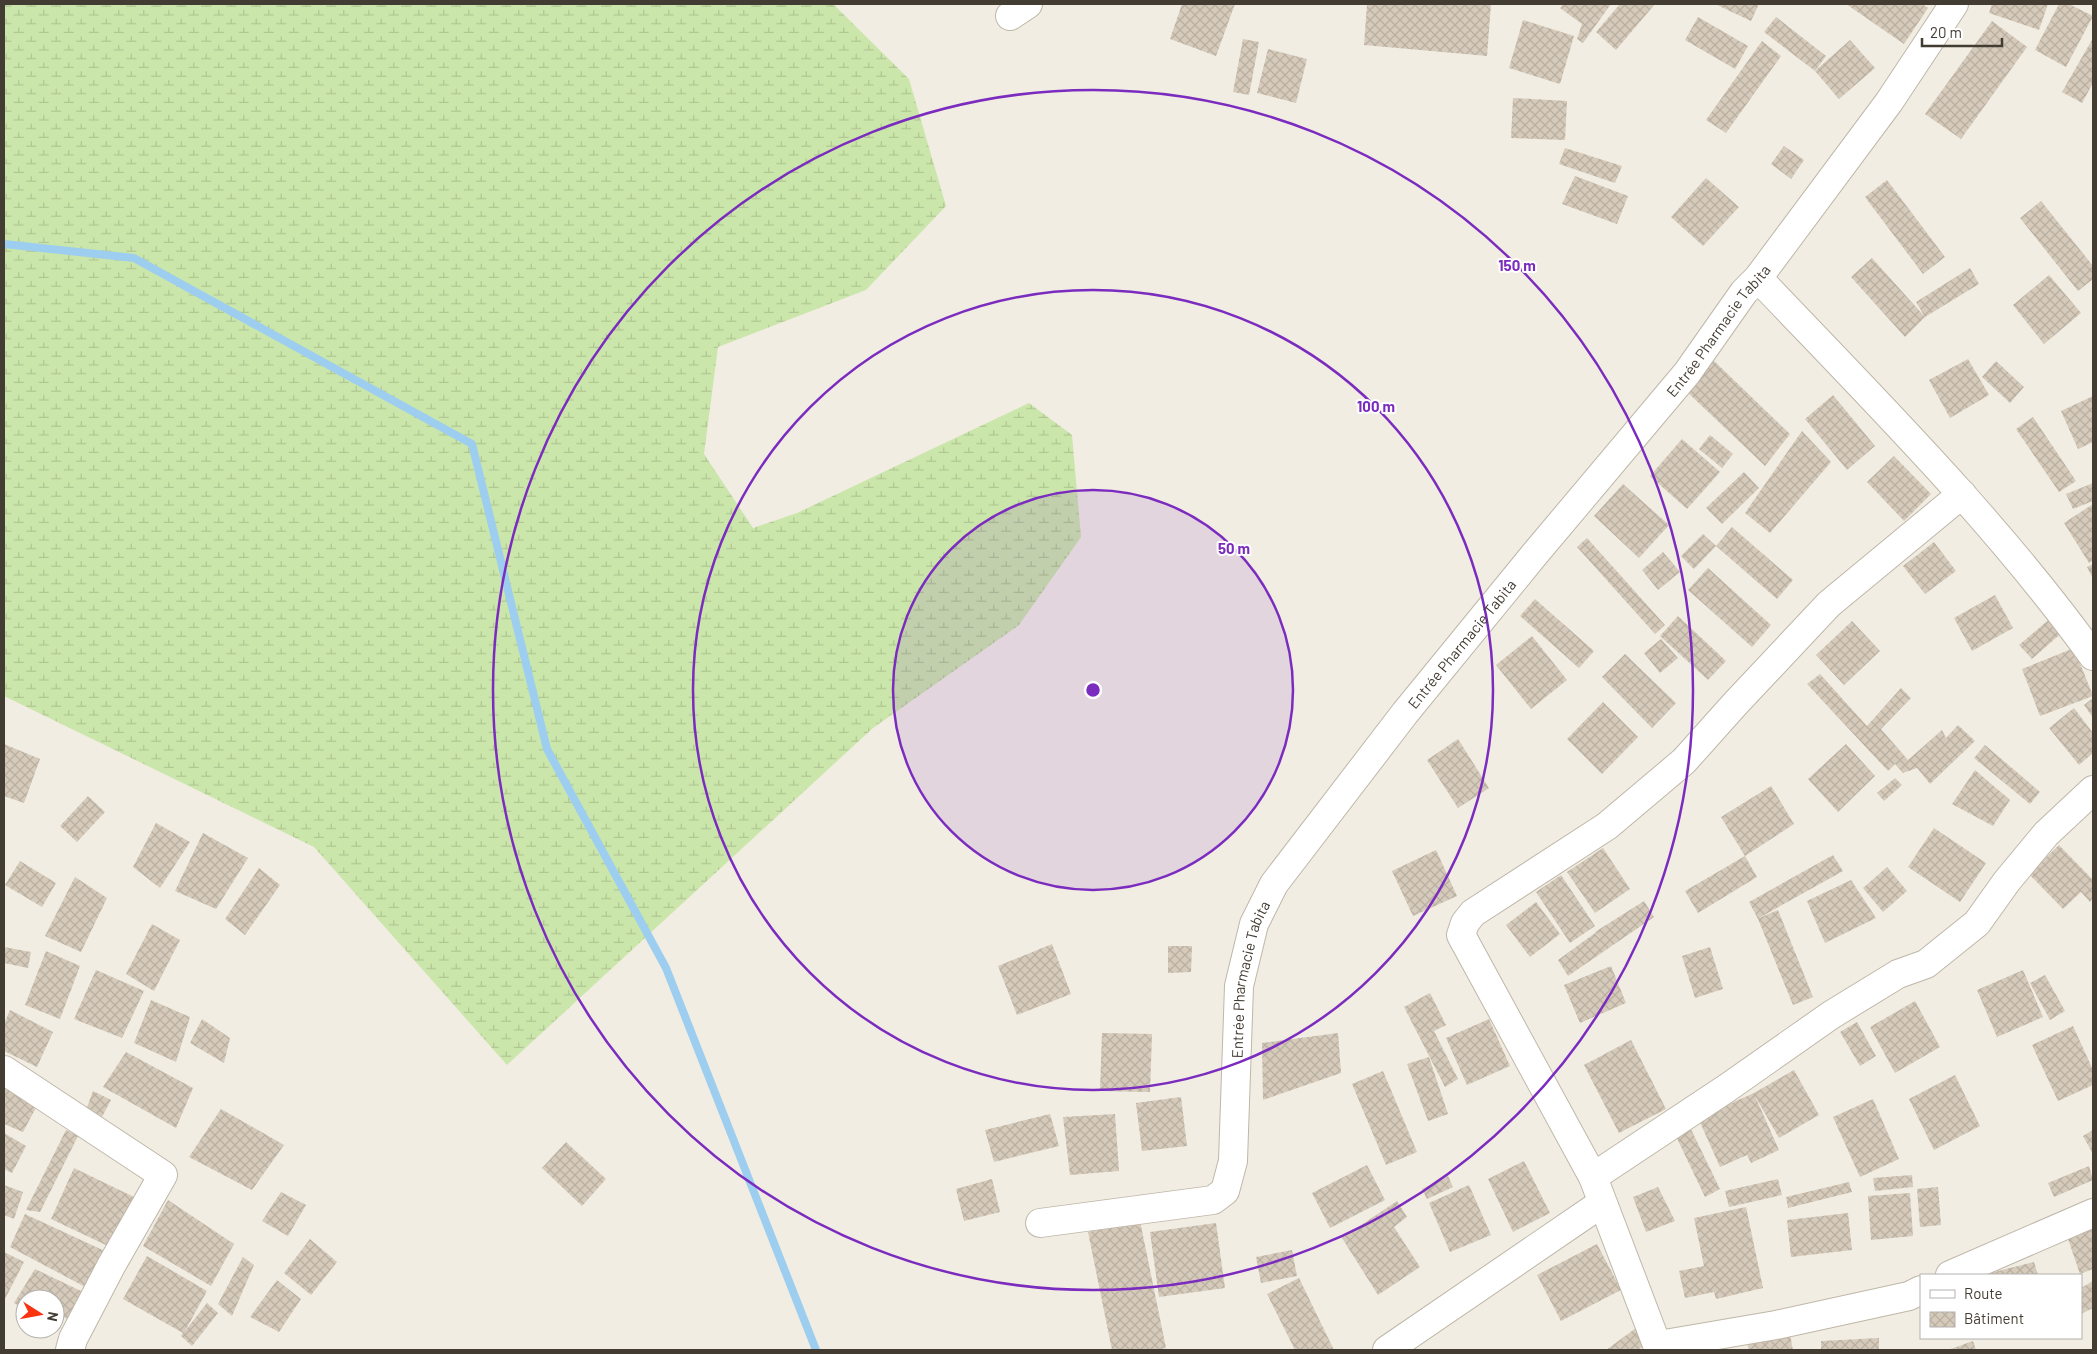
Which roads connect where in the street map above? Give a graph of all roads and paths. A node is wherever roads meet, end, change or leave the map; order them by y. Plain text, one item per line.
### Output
1 (1954, 4) edge
2 (1758, 278) junction
3 (1962, 494) junction
4 (2093, 656) edge
5 (2093, 790) edge
6 (4, 1070) edge
7 (1593, 1177) junction
8 (1602, 1203) junction
9 (2093, 1213) edge
10 (1040, 1223) dead end
11 (1952, 1274) edge
12 (1920, 1290) edge
13 (1659, 1348) edge
14 (70, 1350) edge
15 (1387, 1350) edge

1 - 2 street, Entrée Pharmacie Tabita
2 - 3 street
2 - 10 street, Entrée Pharmacie Tabita
3 - 4 street
3 - 7 street
5 - 7 street
6 - 14 street
7 - 8 street
8 - 13 street
8 - 15 street
9 - 11 street
12 - 13 street

